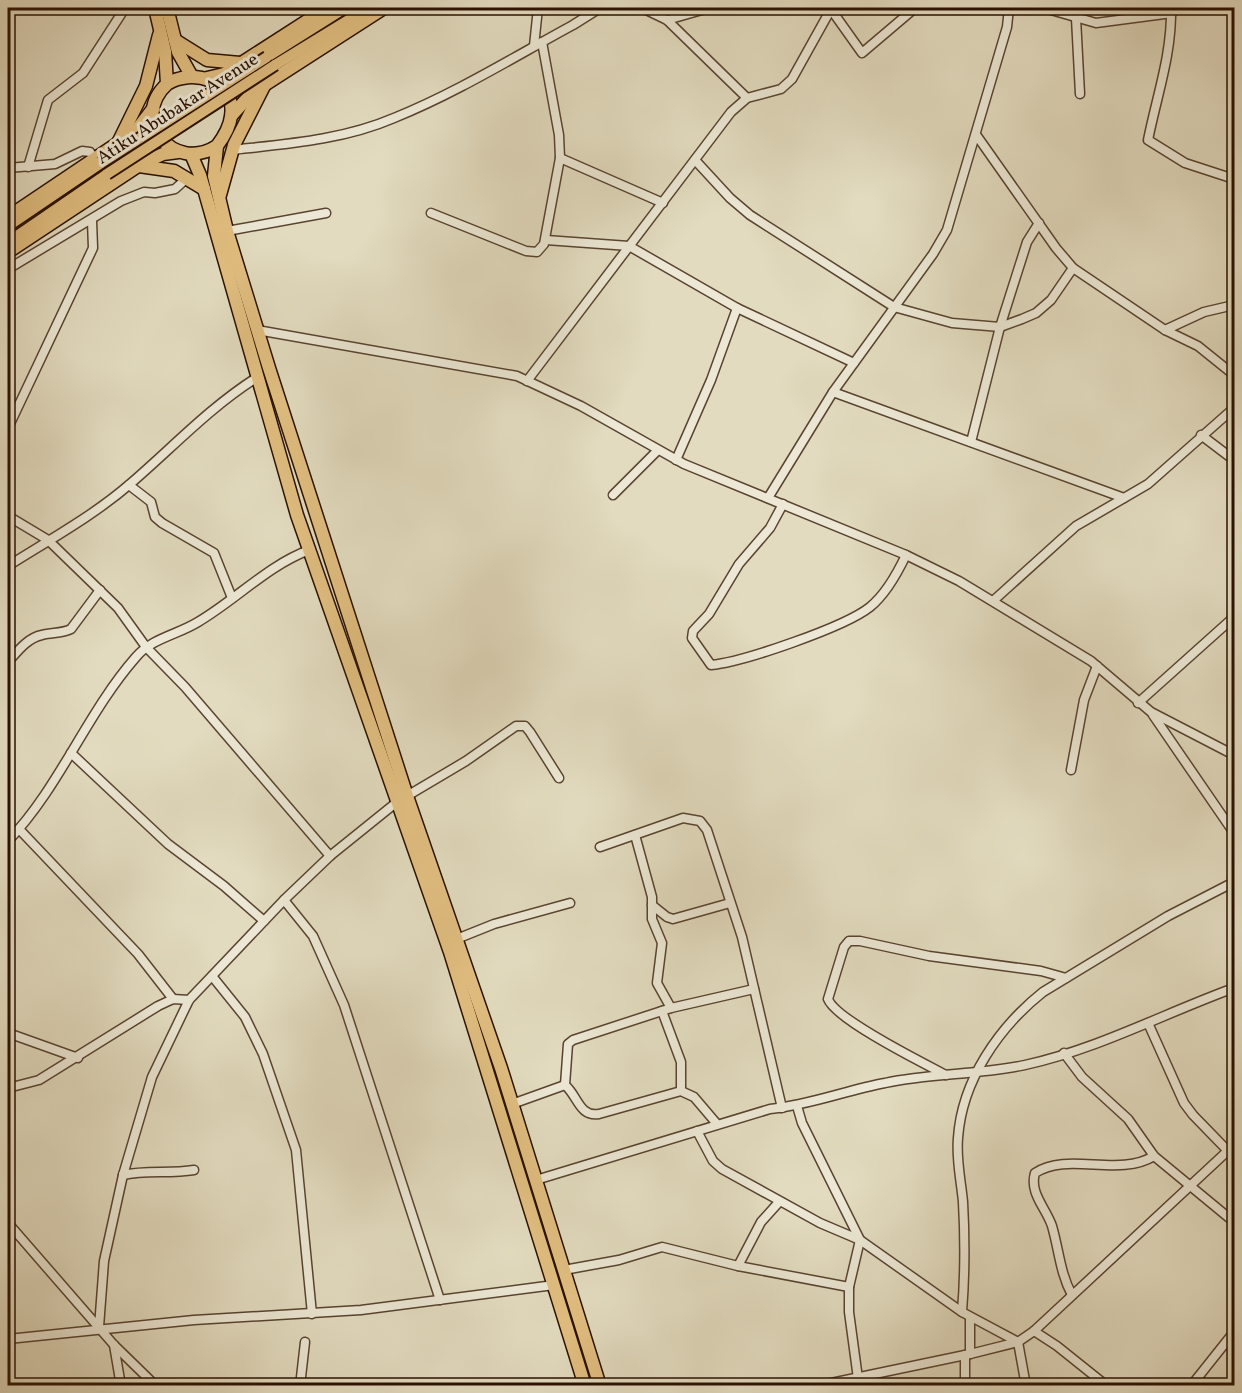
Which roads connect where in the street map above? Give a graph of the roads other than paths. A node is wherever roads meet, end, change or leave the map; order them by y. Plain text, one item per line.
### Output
1 (125, 8) edge
2 (155, 8) edge
3 (167, 8) edge
4 (327, 8) edge
5 (345, 8) edge
6 (368, 8) edge
7 (384, 8) edge
8 (538, 8) edge
9 (600, 8) edge
10 (642, 8) edge
11 (709, 8) edge
12 (831, 8) edge
13 (915, 8) edge
14 (1009, 8) edge
15 (1044, 8) edge
16 (1172, 10) edge
17 (1076, 18) junction
18 (667, 20) junction
19 (160, 27) junction
20 (175, 40) junction
21 (538, 44) junction
22 (271, 61) junction
23 (242, 63) junction
24 (191, 75) junction
25 (207, 78) junction
26 (266, 83) junction
27 (167, 84) junction
28 (1080, 94) dead end
29 (747, 98) junction
30 (154, 106) junction
31 (232, 115) junction
32 (977, 136) junction
33 (119, 142) junction
34 (217, 146) junction
35 (232, 150) junction
36 (184, 153) junction
37 (560, 158) junction
38 (695, 160) junction
39 (97, 161) junction
40 (138, 166) junction
41 (28, 167) junction
42 (8, 168) edge
43 (187, 178) junction
44 (1234, 179) edge
45 (204, 189) junction
46 (219, 196) junction
47 (663, 203) junction
48 (326, 213) dead end
49 (431, 213) dead end
50 (8, 217) edge
51 (92, 221) junction
52 (1039, 223) junction
53 (8, 226) edge
54 (228, 231) junction
55 (546, 240) junction
56 (8, 242) edge
57 (629, 246) junction
58 (8, 252) edge
59 (1072, 268) junction
60 (8, 269) edge
61 (1234, 305) edge
62 (894, 307) junction
63 (736, 308) junction
64 (1000, 327) junction
65 (257, 330) junction
66 (1165, 330) junction
67 (854, 363) junction
68 (1234, 375) edge
69 (256, 378) junction
70 (527, 381) junction
71 (833, 392) junction
72 (1234, 408) edge
73 (8, 428) edge
74 (1201, 435) junction
75 (971, 442) junction
76 (658, 450) junction
77 (676, 460) junction
78 (1234, 460) edge
79 (129, 485) junction
80 (613, 495) dead end
81 (768, 498) junction
82 (1124, 498) junction
83 (783, 504) junction
84 (8, 516) edge
85 (48, 540) junction
86 (309, 550) junction
87 (906, 555) junction
88 (8, 566) edge
89 (100, 590) junction
90 (232, 598) junction
91 (993, 601) junction
92 (1234, 617) edge
93 (146, 647) junction
94 (8, 662) edge
95 (1097, 666) junction
96 (1138, 703) junction
97 (1151, 712) junction
98 (71, 753) junction
99 (1234, 755) edge
100 (1071, 770) dead end
101 (559, 778) dead end
102 (402, 799) junction
103 (19, 829) junction
104 (1234, 833) edge
105 (635, 835) junction
106 (8, 841) edge
107 (600, 847) dead end
108 (330, 856) junction
109 (1234, 882) edge
110 (284, 900) junction
111 (570, 903) dead end
112 (730, 903) junction
113 (652, 905) junction
114 (264, 921) junction
115 (452, 941) junction
116 (212, 976) junction
117 (1066, 978) junction
118 (1234, 988) edge
119 (754, 989) junction
120 (173, 999) junction
121 (189, 1000) junction
122 (672, 1008) junction
123 (662, 1011) junction
124 (1148, 1023) junction
125 (8, 1033) edge
126 (1064, 1053) junction
127 (78, 1058) junction
128 (978, 1071) junction
129 (947, 1075) junction
130 (566, 1085) junction
131 (8, 1088) edge
132 (681, 1091) junction
133 (512, 1104) junction
134 (797, 1106) junction
135 (782, 1108) junction
136 (717, 1124) junction
137 (697, 1131) junction
138 (1231, 1148) edge
139 (1154, 1156) junction
140 (195, 1170) dead end
141 (123, 1175) junction
142 (536, 1180) junction
143 (1189, 1186) junction
144 (779, 1202) junction
145 (1234, 1222) edge
146 (8, 1223) edge
147 (860, 1240) junction
148 (738, 1266) junction
149 (564, 1270) junction
150 (554, 1285) junction
151 (849, 1287) junction
152 (1072, 1295) junction
153 (440, 1300) junction
154 (962, 1312) junction
155 (312, 1314) junction
156 (970, 1317) junction
157 (100, 1329) junction
158 (1034, 1331) junction
159 (1234, 1332) edge
160 (8, 1339) edge
161 (306, 1342) dead end
162 (1018, 1342) junction
163 (114, 1345) junction
164 (967, 1355) junction
165 (860, 1381) edge
166 (121, 1386) edge
167 (156, 1386) edge
168 (300, 1386) edge
169 (585, 1386) edge
170 (600, 1386) edge
171 (817, 1386) edge
172 (965, 1386) edge
173 (1026, 1386) edge
174 (1107, 1386) edge
175 (1191, 1386) edge

1 - 41 street
2 - 19 highway
3 - 20 highway
4 - 23 highway
5 - 22 main road, Atiku Abubakar Avenue
6 - 22 main road, Atiku Abubakar Avenue
7 - 26 highway
8 - 21 street
9 - 21 street
10 - 18 street
11 - 18 street
12 - 13 street
12 - 29 street
14 - 32 street
15 - 17 street
16 - 17 street
16 - 44 street
17 - 28 street
18 - 29 street
19 - 27 highway
19 - 33 highway
20 - 23 highway
20 - 24 highway
21 - 35 street
21 - 37 street
22 - 39 main road, Atiku Abubakar Avenue, bridge
22 - 56 main road, Atiku Abubakar Avenue, bridge
23 - 25 highway
24 - 25 highway
24 - 27 highway
25 - 31 highway
26 - 31 highway
26 - 35 highway
27 - 30 highway
29 - 38 street
30 - 33 highway
30 - 36 highway
31 - 34 highway
32 - 52 street
32 - 62 street
33 - 39 highway
34 - 36 highway
34 - 46 highway
35 - 46 highway
36 - 40 highway
36 - 45 highway
37 - 47 street
37 - 55 street
38 - 47 street
38 - 62 street
39 - 41 street
39 - 50 highway
39 - 53 main road, Atiku Abubakar Avenue
40 - 43 highway
40 - 58 highway
41 - 42 street
43 - 45 highway
43 - 51 street
45 - 69 highway
46 - 54 highway
47 - 57 street
48 - 54 street
49 - 55 street
51 - 60 street
51 - 73 street
52 - 59 street
52 - 64 street
54 - 65 highway
55 - 57 street
57 - 63 street
57 - 70 street
59 - 64 street
59 - 66 street
61 - 66 street
62 - 64 street
62 - 67 street
63 - 67 street
63 - 77 street
64 - 75 street
65 - 70 street
65 - 102 highway
66 - 68 street
67 - 71 street
69 - 79 street
69 - 86 highway
70 - 76 street
71 - 75 street
71 - 81 street
72 - 74 street
74 - 78 street
74 - 82 street
75 - 82 street
76 - 77 street
76 - 80 street
77 - 81 street
79 - 85 street
79 - 90 street
81 - 83 street
82 - 91 street
83 - 87 street
83 - 87 street
84 - 85 street
85 - 88 street
85 - 89 street
86 - 90 street
86 - 102 highway
87 - 91 street
89 - 93 street
89 - 94 street
90 - 93 street
91 - 95 street
92 - 96 street
93 - 98 street
93 - 108 street
95 - 96 street
95 - 100 street
96 - 97 street
97 - 99 street
97 - 104 street
98 - 103 street
98 - 114 street
101 - 102 street
102 - 108 street
102 - 115 highway
103 - 106 street
103 - 120 street
105 - 107 street
105 - 112 street
105 - 113 street
108 - 110 street
109 - 117 street
110 - 114 street
110 - 153 street
111 - 115 street
112 - 113 street
112 - 119 street
113 - 122 street
114 - 116 street
115 - 133 highway
115 - 150 highway
116 - 121 street
116 - 155 street
117 - 128 street
117 - 129 street
118 - 124 street
119 - 122 street
119 - 135 street
120 - 121 street
120 - 127 street
121 - 141 street
122 - 123 street
123 - 130 street
123 - 132 street
124 - 126 street
124 - 138 street
125 - 127 street
126 - 128 street
126 - 139 street
127 - 131 street
128 - 129 street
128 - 154 street
129 - 134 street
130 - 132 street
130 - 133 street
132 - 136 street
133 - 142 highway
134 - 135 street
134 - 147 street
135 - 136 street
136 - 137 street
137 - 142 street
137 - 144 street
138 - 143 street
139 - 143 street
139 - 152 street
140 - 141 street
141 - 157 street
142 - 149 highway
143 - 145 street
143 - 152 street
144 - 147 street
144 - 148 street
146 - 157 street
147 - 151 street
147 - 154 street
148 - 149 street
148 - 151 street
149 - 170 highway
150 - 153 street
150 - 169 highway
151 - 165 street
152 - 158 street
153 - 155 street
154 - 156 street
155 - 157 street
156 - 162 street
156 - 164 street
157 - 160 street
157 - 163 street
158 - 162 street
158 - 174 street
159 - 175 street
161 - 168 street
162 - 164 street
162 - 173 street
163 - 166 street
163 - 167 street
164 - 165 street
164 - 172 street
165 - 171 street

